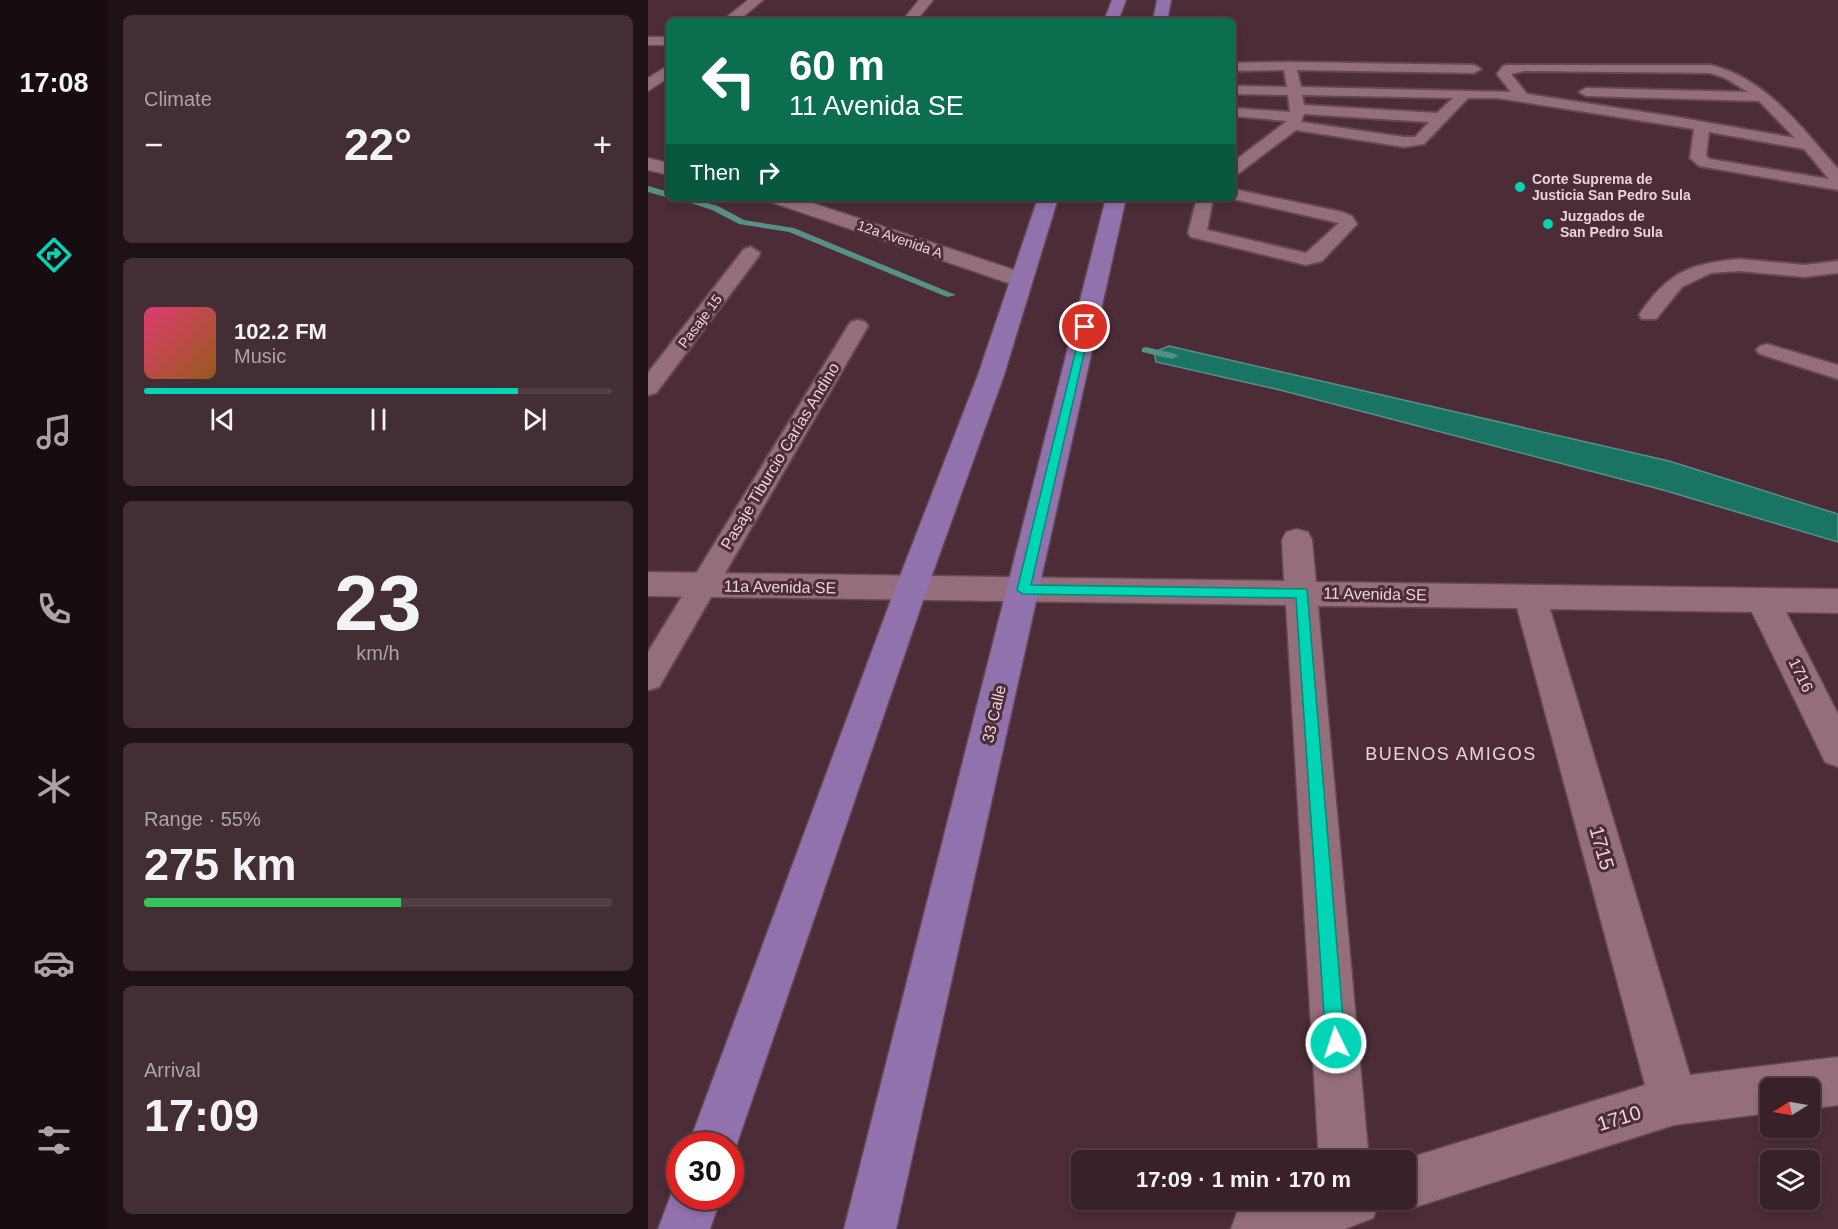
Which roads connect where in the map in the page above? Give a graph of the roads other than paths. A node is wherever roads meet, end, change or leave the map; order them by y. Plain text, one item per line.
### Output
1 (756, 0) edge
2 (926, 0) edge
3 (1119, 0) edge
4 (1164, 0) edge
5 (733, 18) edge
6 (911, 18) edge
7 (1112, 18) edge
8 (1161, 18) edge
9 (648, 41) edge
10 (666, 41) edge
11 (1290, 66) junction
12 (1236, 68) edge
13 (1459, 69) junction
14 (1474, 69) dead end
15 (666, 72) edge
16 (648, 86) edge
17 (1236, 90) edge
18 (1296, 90) junction
19 (1459, 92) junction
20 (1518, 94) junction
21 (1762, 97) junction
22 (1236, 112) edge
23 (1295, 117) junction
24 (1443, 118) junction
25 (1782, 118) junction
26 (1676, 121) junction
27 (1702, 126) junction
28 (1806, 145) junction
29 (648, 164) edge
30 (1236, 167) edge
31 (666, 168) edge
32 (1838, 179) edge
33 (1838, 184) edge
34 (1236, 195) edge
35 (787, 201) edge
36 (1047, 201) edge
37 (1115, 201) edge
38 (1204, 201) edge
39 (751, 253) dead end
40 (1838, 267) edge
41 (1022, 280) junction
42 (1649, 315) dead end
43 (858, 326) dead end
44 (1767, 350) dead end
45 (1838, 372) edge
46 (648, 388) edge
47 (1297, 540) dead end
48 (648, 584) edge
49 (703, 585) junction
50 (911, 589) junction
51 (1023, 590) junction
52 (1303, 593) junction
53 (1530, 596) junction
54 (1763, 600) junction
55 (1838, 601) edge
56 (648, 678) edge
57 (1838, 751) edge
58 (1838, 1081) edge
59 (1674, 1101) junction
60 (718, 1132) edge
61 (1345, 1150) edge
62 (1416, 1181) edge
63 (691, 1210) edge
64 (1302, 1210) edge
65 (684, 1229) edge
66 (870, 1229) edge
67 (1257, 1229) edge

1 - 5 street
2 - 6 street
3 - 7 main road
4 - 8 main road
9 - 10 street
11 - 12 lane
11 - 13 lane
11 - 18 lane
13 - 14 lane
13 - 19 lane
15 - 16 street
17 - 18 lane
18 - 19 lane
18 - 23 lane
19 - 20 lane
19 - 24 lane
20 - 21 lane
20 - 21 lane
20 - 26 lane
21 - 25 lane
22 - 23 lane
23 - 24 lane
23 - 24 lane
23 - 30 lane
25 - 26 lane
25 - 28 lane
26 - 27 lane
27 - 28 lane
27 - 33 lane
28 - 32 lane
29 - 31 street
34 - 38 lane
35 - 41 street, 12a Avenida A
36 - 41 main road
37 - 51 main road, 33 Calle
39 - 46 lane, Pasaje 15
40 - 42 lane
41 - 50 main road
43 - 49 lane, Pasaje Tiburcio Carías Andino
44 - 45 lane
47 - 52 street
48 - 49 street, 11a Avenida SE
49 - 50 street, 11a Avenida SE
49 - 56 lane, Pasaje Tiburcio Carías Andino
50 - 51 street, 11 Avenida SE
50 - 60 main road
51 - 52 street, 11 Avenida SE
51 - 66 main road, 33 Calle
52 - 53 street, 11 Avenida SE
52 - 61 street
53 - 54 street, 11 Avenida SE
53 - 59 street, 1715
54 - 55 street, 11 Avenida SE
54 - 57 street, 1716
58 - 59 street, 1710
59 - 62 street, 1710
63 - 65 main road
64 - 67 street

